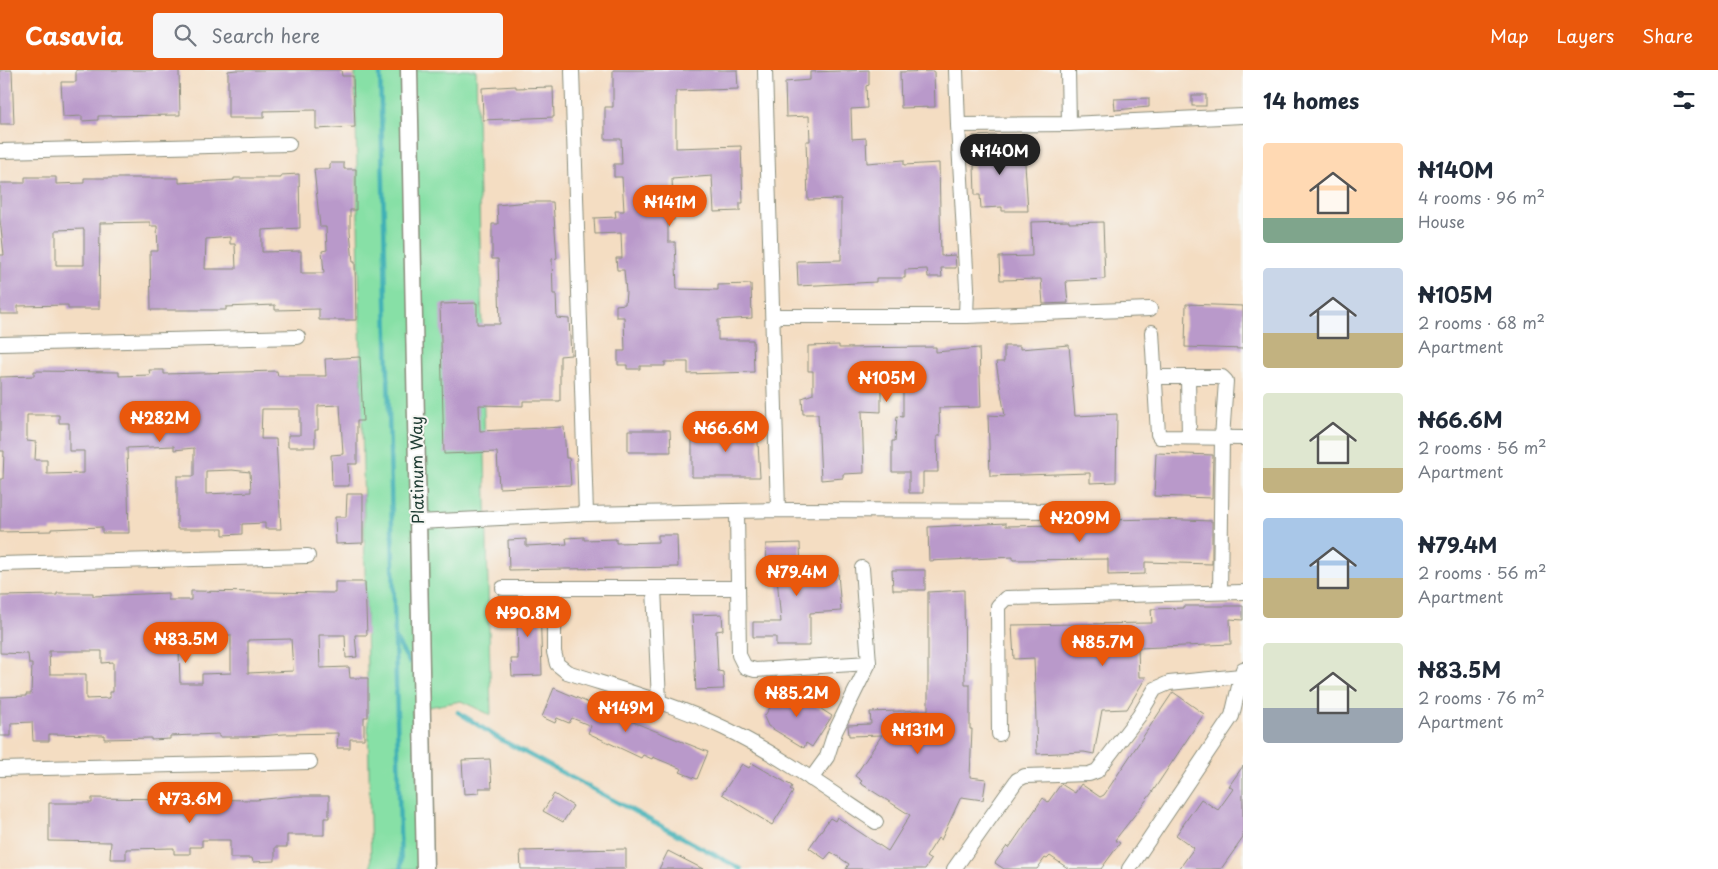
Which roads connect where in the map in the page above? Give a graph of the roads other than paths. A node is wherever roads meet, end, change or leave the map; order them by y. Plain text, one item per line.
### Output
1 (409, 70) edge
2 (572, 70) edge
3 (765, 70) edge
4 (956, 70) edge
5 (1068, 70) edge
6 (1243, 116) edge
7 (958, 124) junction
8 (1070, 124) junction
9 (289, 144) dead end
10 (0, 151) edge
11 (1150, 309) dead end
12 (774, 316) junction
13 (966, 316) junction
14 (1152, 332) dead end
15 (298, 336) dead end
16 (0, 344) edge
17 (1154, 377) junction
18 (1188, 377) junction
19 (1188, 438) junction
20 (1222, 438) junction
21 (1243, 438) edge
22 (778, 510) junction
23 (1109, 511) dead end
24 (737, 512) junction
25 (586, 514) junction
26 (418, 522) junction
27 (308, 556) dead end
28 (0, 564) edge
29 (862, 568) dead end
30 (503, 588) dead end
31 (554, 588) junction
32 (654, 588) junction
33 (737, 588) junction
34 (1220, 592) junction
35 (1243, 592) edge
36 (869, 663) junction
37 (1242, 672) edge
38 (659, 702) junction
39 (998, 734) dead end
40 (310, 762) dead end
41 (0, 769) edge
42 (811, 778) junction
43 (876, 822) dead end
44 (425, 869) edge
45 (954, 869) edge
46 (1129, 869) edge

1 - 26 street, Platinum Way
2 - 25 street
3 - 12 street
4 - 7 street
5 - 8 street
6 - 8 street
7 - 8 street
7 - 13 street
9 - 10 street
11 - 13 street
12 - 13 street
12 - 22 street
14 - 17 street
15 - 16 street
17 - 18 street
17 - 19 street
18 - 19 street
18 - 20 street
19 - 20 street
20 - 21 street
20 - 34 street
22 - 23 street
22 - 24 street
24 - 25 street
24 - 33 street
25 - 26 street
26 - 44 street, Platinum Way
27 - 28 street
29 - 36 street
30 - 31 street
31 - 32 street
31 - 38 street
32 - 33 street
32 - 38 street
33 - 36 street
34 - 35 street
34 - 39 street
36 - 42 street
37 - 45 street
37 - 46 street
38 - 42 street
40 - 41 street
42 - 43 street

